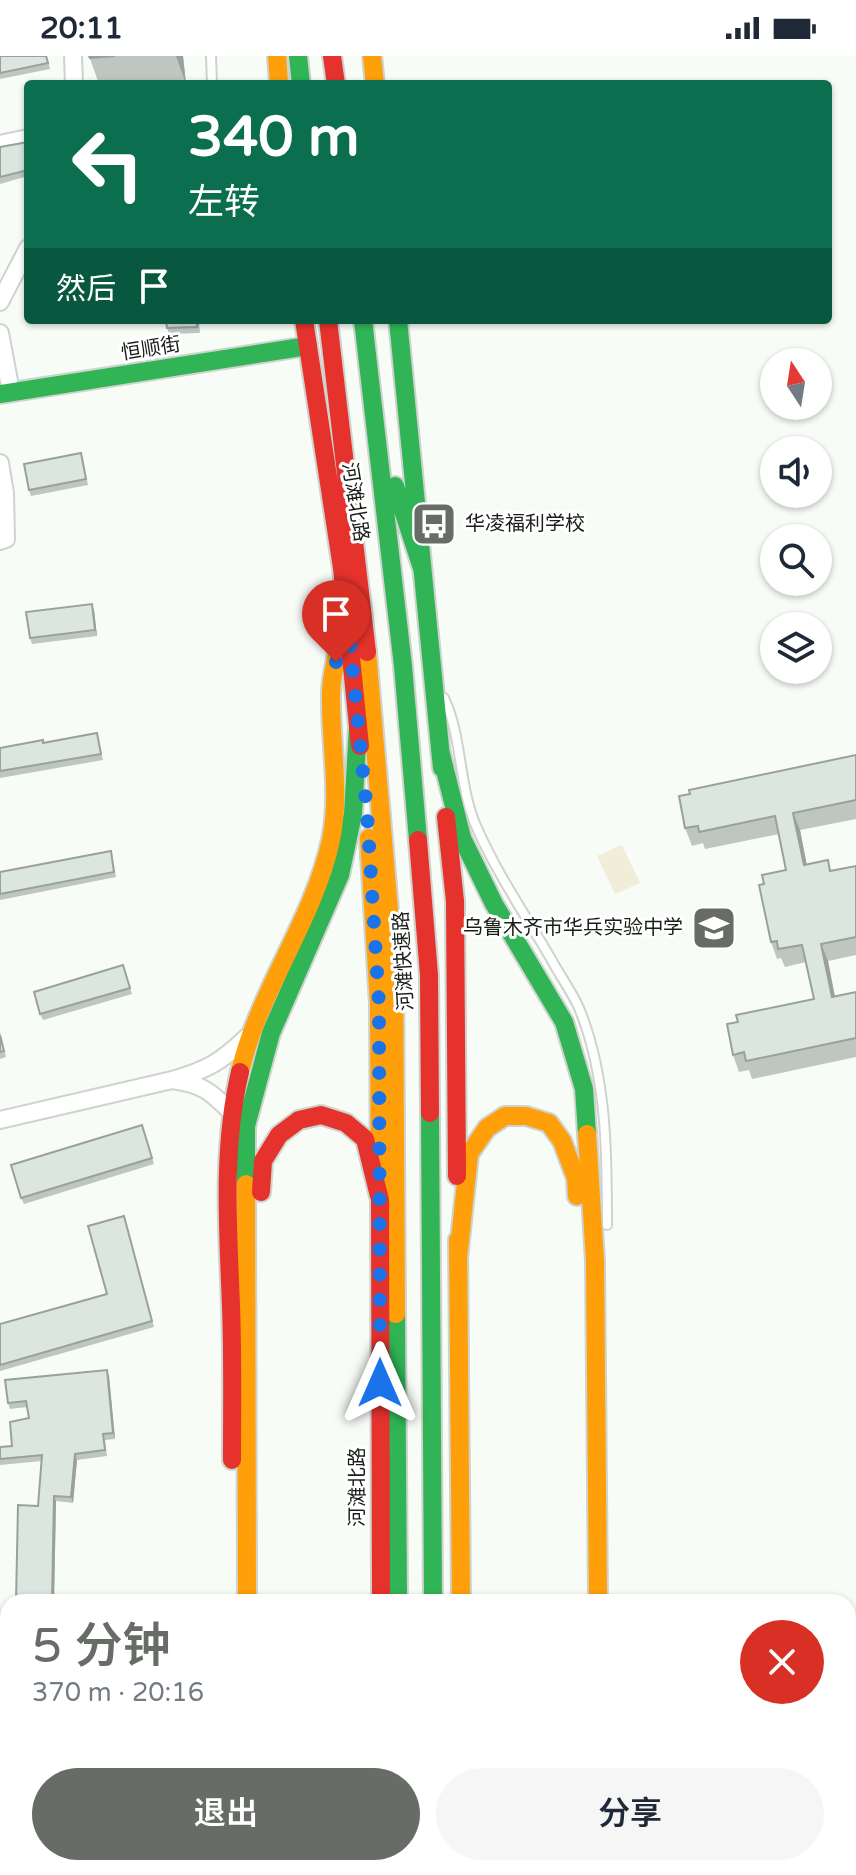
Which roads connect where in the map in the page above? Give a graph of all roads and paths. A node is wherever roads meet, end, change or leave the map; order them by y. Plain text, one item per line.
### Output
1 (73, 56) edge
2 (211, 56) edge
3 (277, 56) edge
4 (298, 56) edge
5 (332, 56) edge
6 (338, 56) edge
7 (372, 56) edge
8 (74, 80) edge
9 (212, 80) edge
10 (279, 80) edge
11 (301, 80) edge
12 (335, 80) edge
13 (336, 80) edge
14 (375, 80) edge
15 (24, 139) edge
16 (0, 144) edge
17 (24, 256) edge
18 (0, 302) edge
19 (328, 324) edge
20 (363, 324) edge
21 (398, 324) edge
22 (0, 333) edge
23 (306, 334) edge
24 (3, 386) edge
25 (336, 388) junction
26 (376, 428) junction
27 (0, 463) edge
28 (0, 541) edge
29 (342, 568) junction
30 (422, 568) junction
31 (346, 604) junction
32 (432, 673) junction
33 (358, 724) junction
34 (440, 750) junction
35 (251, 1033) junction
36 (172, 1080) junction
37 (231, 1112) junction
38 (0, 1120) edge
39 (379, 1196) junction
40 (607, 1239) dead end
41 (254, 1251) junction
42 (588, 1257) junction
43 (458, 1259) junction
44 (232, 1594) edge
45 (247, 1594) edge
46 (259, 1594) edge
47 (381, 1594) edge
48 (398, 1594) edge
49 (433, 1594) edge
50 (461, 1594) edge
51 (584, 1594) edge
52 (598, 1594) edge

1 - 8 street
2 - 9 lane
3 - 10 main road
4 - 11 main road
5 - 12 main road
6 - 13 main road
7 - 14 main road
15 - 16 street
17 - 18 street
19 - 25 main road, 河滩快速路
20 - 26 main road, 河滩快速路
21 - 30 main road
22 - 24 street
23 - 24 main road, 恒顺街
23 - 29 main road, 河滩北路
25 - 29 main road
25 - 48 main road, 河滩快速路
26 - 30 main road
26 - 49 main road, 河滩快速路
27 - 28 street
29 - 31 main road, 河滩北路
30 - 32 main road
31 - 33 main road, 河滩北路
31 - 35 main road
32 - 34 main road
32 - 40 lane
33 - 39 main road, 河滩北路
33 - 41 main road
34 - 42 main road
34 - 43 main road
35 - 36 street
35 - 37 main road
36 - 37 street
36 - 38 street
37 - 44 main road
39 - 41 main road
39 - 47 main road, 河滩北路
41 - 45 main road
41 - 46 main road
42 - 43 main road
42 - 51 main road
42 - 52 main road
43 - 50 main road

